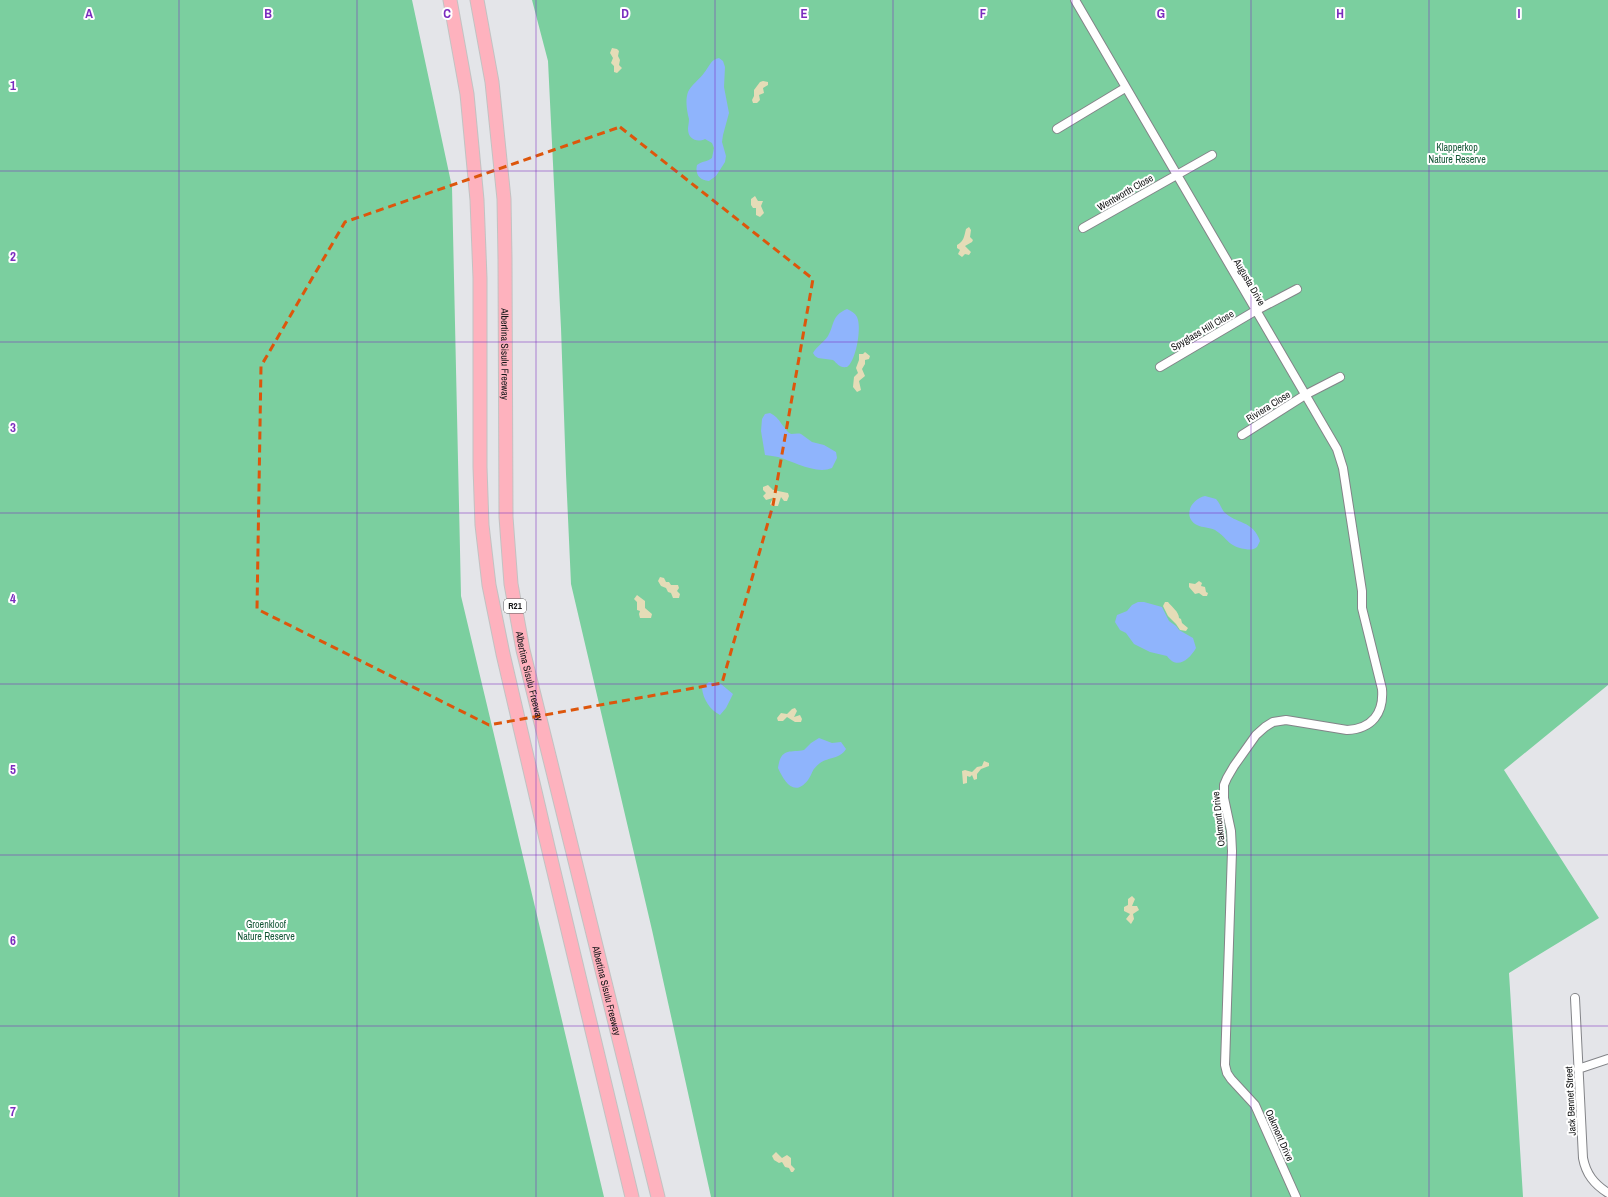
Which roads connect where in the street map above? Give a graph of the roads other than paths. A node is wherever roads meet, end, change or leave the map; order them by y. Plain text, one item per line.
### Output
1 (450, 0) edge
2 (477, 0) edge
3 (1075, 0) edge
4 (1125, 88) junction
5 (1057, 129) dead end
6 (1212, 155) dead end
7 (1176, 174) junction
8 (1083, 228) dead end
9 (1297, 289) dead end
10 (1255, 311) junction
11 (1160, 367) dead end
12 (1340, 377) dead end
13 (1305, 395) junction
14 (1242, 435) dead end
15 (1362, 591) joint
16 (1575, 998) dead end
17 (1608, 1059) edge
18 (1578, 1068) junction
19 (1608, 1193) edge
20 (632, 1197) edge
21 (658, 1197) edge
22 (1296, 1197) edge

1 - 20 highway, R21
2 - 21 highway, Albertina Sisulu Freeway / R21
3 - 4 street, Augusta Drive
4 - 5 street
4 - 7 street, Augusta Drive
6 - 7 street, Wentworth Close
7 - 8 street, Wentworth Close
7 - 10 street, Augusta Drive
9 - 10 street, Spyglass Hill Close
10 - 11 street, Spyglass Hill Close
10 - 13 street, Augusta Drive
12 - 13 street, Riviera Close
13 - 14 street, Riviera Close
13 - 15 street, Augusta Drive
15 - 22 street, Oakmont Drive
16 - 18 street, Jack Bennet Street
17 - 18 street
18 - 19 street, Jack Bennet Street

